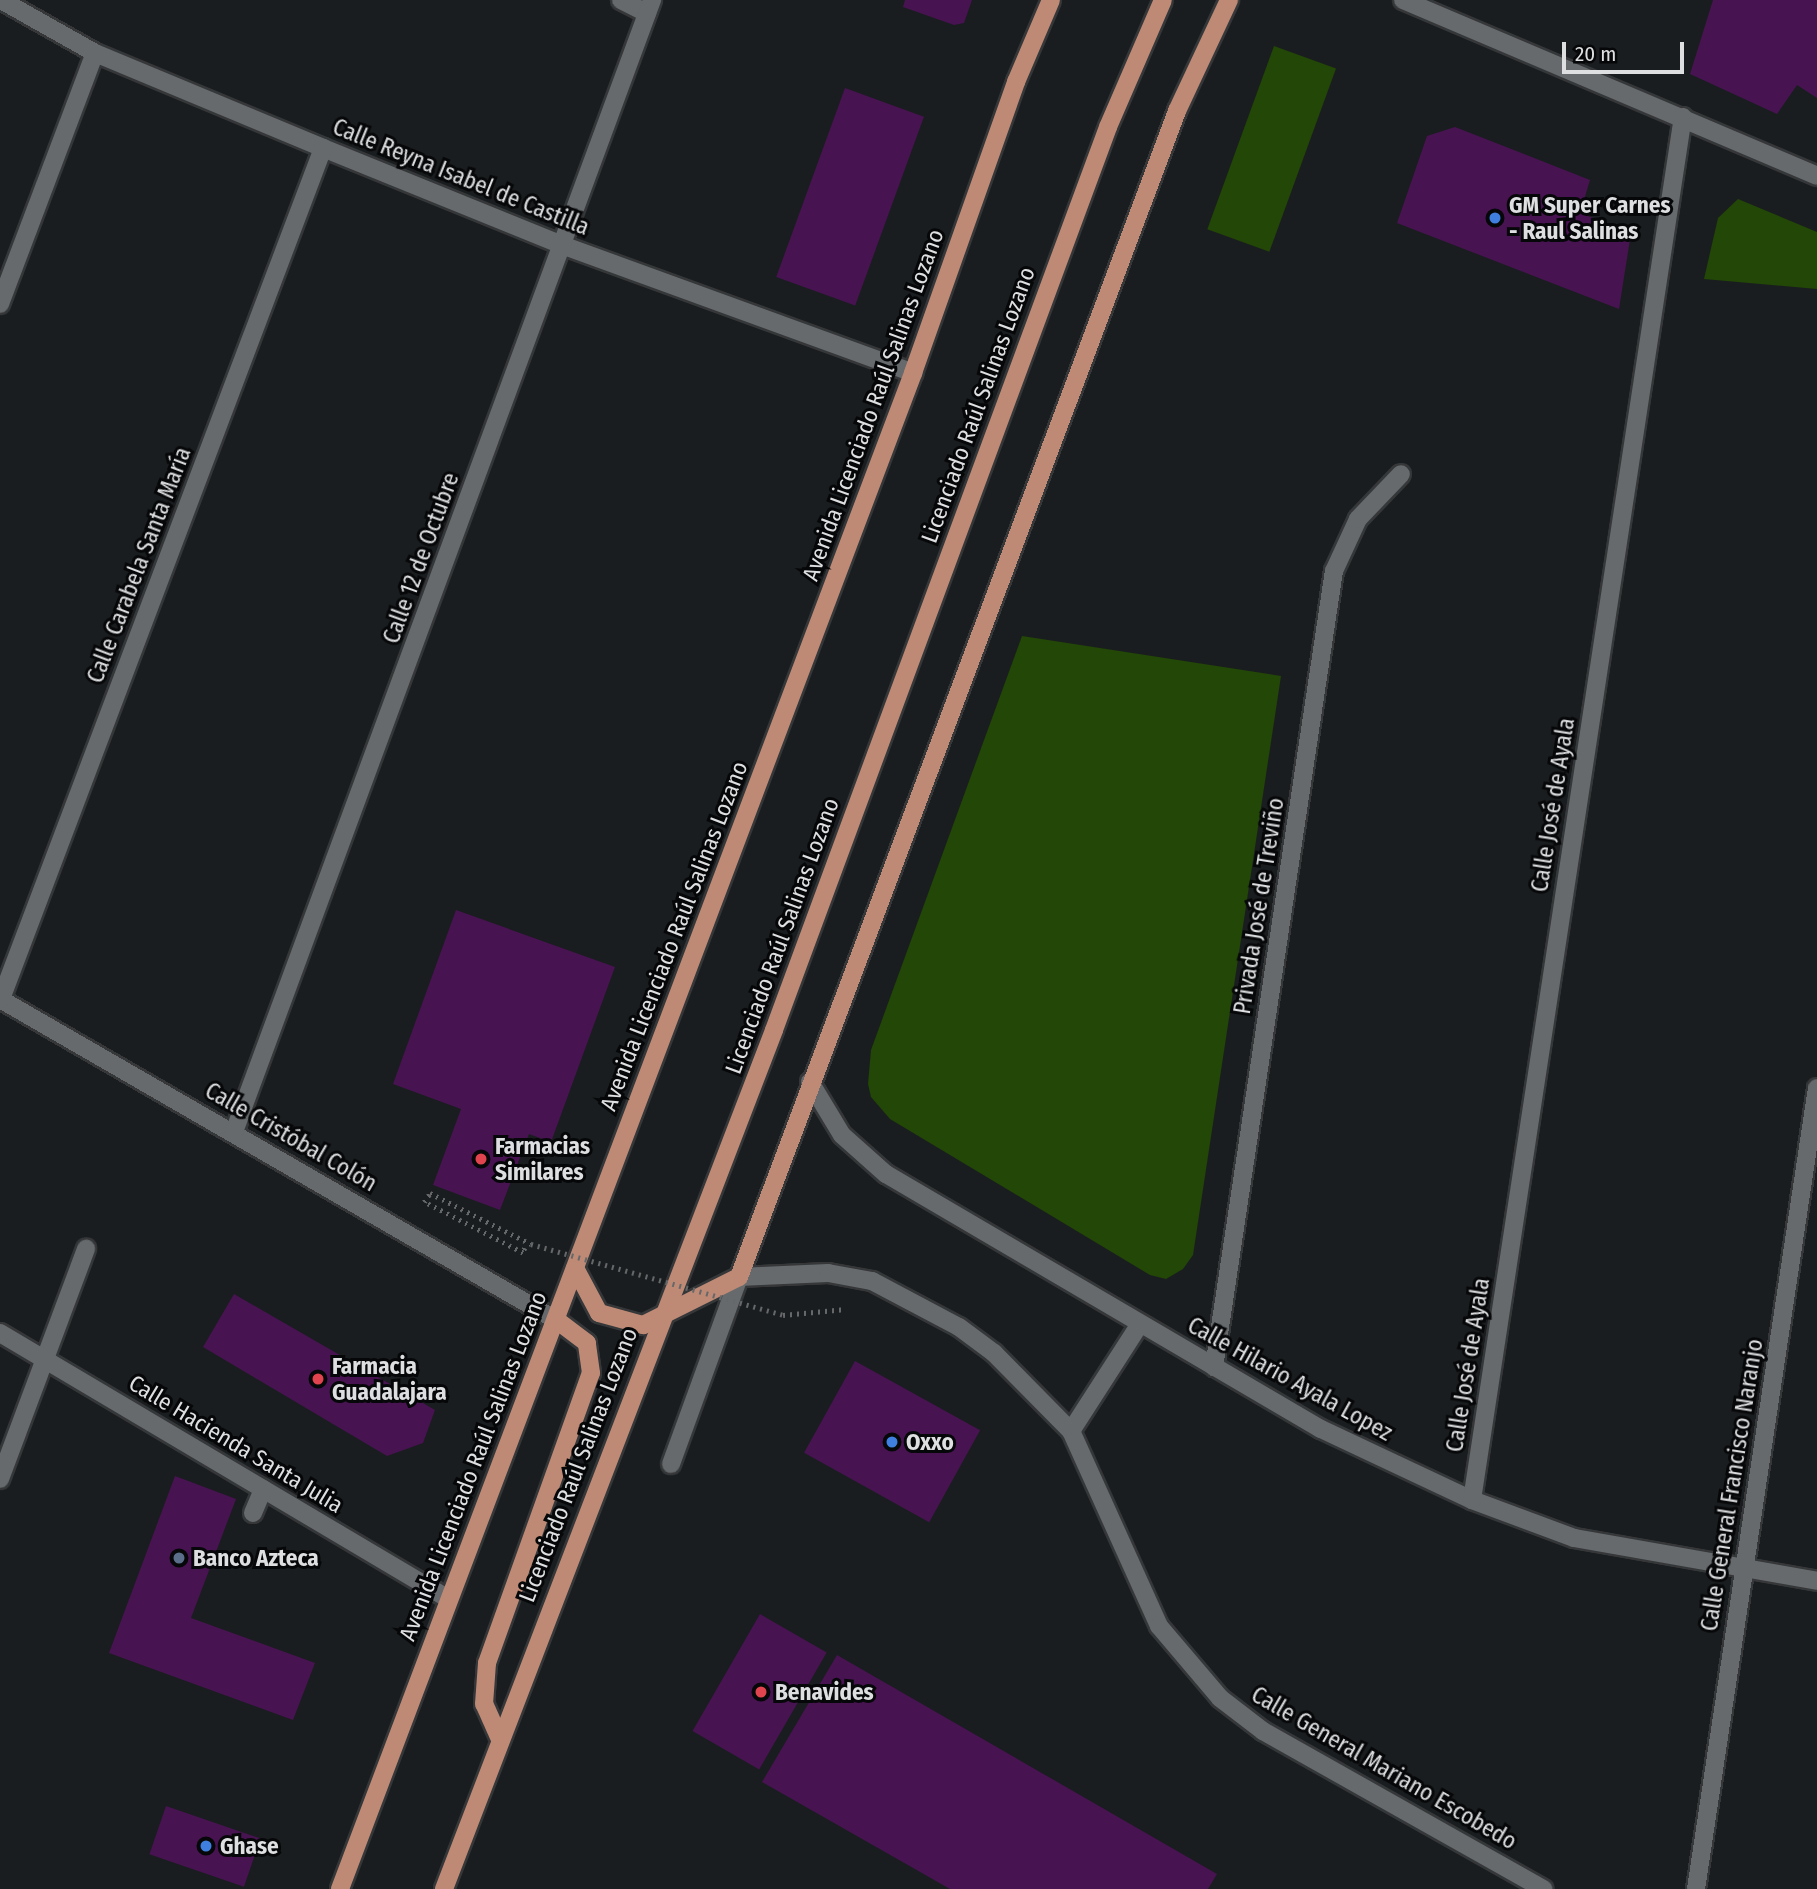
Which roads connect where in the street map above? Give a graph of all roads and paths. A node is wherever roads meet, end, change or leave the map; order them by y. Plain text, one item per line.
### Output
1 (1, 0) edge
2 (621, 0) edge
3 (1051, 0) edge
4 (1163, 0) edge
5 (1229, 0) edge
6 (1403, 0) edge
7 (650, 6) edge
8 (95, 53) junction
9 (1683, 117) junction
10 (323, 148) junction
11 (1817, 176) edge
12 (562, 245) junction
13 (4, 280) edge
14 (0, 304) edge
15 (913, 373) junction
16 (1401, 474) dead end
17 (1, 999) edge
18 (810, 1082) junction
19 (1817, 1088) edge
20 (234, 1132) junction
21 (526, 1248) dead end
22 (86, 1249) dead end
23 (575, 1268) junction
24 (739, 1277) junction
25 (861, 1307) dead end
26 (661, 1319) junction
27 (556, 1320) junction
28 (1140, 1324) junction
29 (0, 1333) edge
30 (44, 1359) junction
31 (1214, 1367) junction
32 (1071, 1431) junction
33 (671, 1464) dead end
34 (0, 1479) edge
35 (263, 1489) junction
36 (1472, 1500) junction
37 (253, 1513) dead end
38 (1744, 1569) junction
39 (1817, 1581) edge
40 (447, 1598) junction
41 (499, 1737) junction
42 (340, 1889) edge
43 (444, 1889) edge
44 (1543, 1889) edge
45 (1696, 1889) edge

1 - 8 street, Calle Reyna Isabel de Castilla
2 - 7 street
3 - 15 main road, Avenida Licenciado Raúl Salinas Lozano
4 - 26 main road, Licenciado Raúl Salinas Lozano
5 - 18 main road
6 - 9 street
7 - 12 street, Calle 12 de Octubre
8 - 10 street, Calle Reyna Isabel de Castilla
8 - 13 street
9 - 11 street
9 - 36 street, Calle José de Ayala
10 - 12 street, Calle Reyna Isabel de Castilla
10 - 17 street, Calle Carabela Santa María
12 - 15 street, Calle Reyna Isabel de Castilla
12 - 20 street, Calle 12 de Octubre
13 - 14 street
15 - 23 main road, Avenida Licenciado Raúl Salinas Lozano
16 - 31 street, Privada José de Treviño
17 - 20 street, Calle Cristóbal Colón
18 - 24 main road
18 - 28 street, Calle Hilario Ayala Lopez
19 - 38 street, Calle General Francisco Naranjo
20 - 27 street, Calle Cristóbal Colón
21 - 25 path, bridge
22 - 30 street
23 - 26 main road
23 - 27 main road, Avenida Licenciado Raúl Salinas Lozano
24 - 26 main road
24 - 32 street, Calle General Mariano Escobedo
24 - 33 street
26 - 41 main road, Licenciado Raúl Salinas Lozano
27 - 40 main road, Avenida Licenciado Raúl Salinas Lozano
27 - 41 main road
28 - 31 street, Calle Hilario Ayala Lopez
28 - 32 street
29 - 30 street, Calle Hacienda Santa Julia
30 - 34 street
30 - 35 street, Calle Hacienda Santa Julia
31 - 36 street, Calle Hilario Ayala Lopez
32 - 44 street, Calle General Mariano Escobedo
35 - 37 street
35 - 40 street, Calle Hacienda Santa Julia
36 - 38 street, Calle Hilario Ayala Lopez
38 - 39 street, Calle Hilario Ayala Lopez
38 - 45 street, Calle General Francisco Naranjo
40 - 42 main road, Avenida Licenciado Raúl Salinas Lozano
41 - 43 main road, Licenciado Raúl Salinas Lozano

